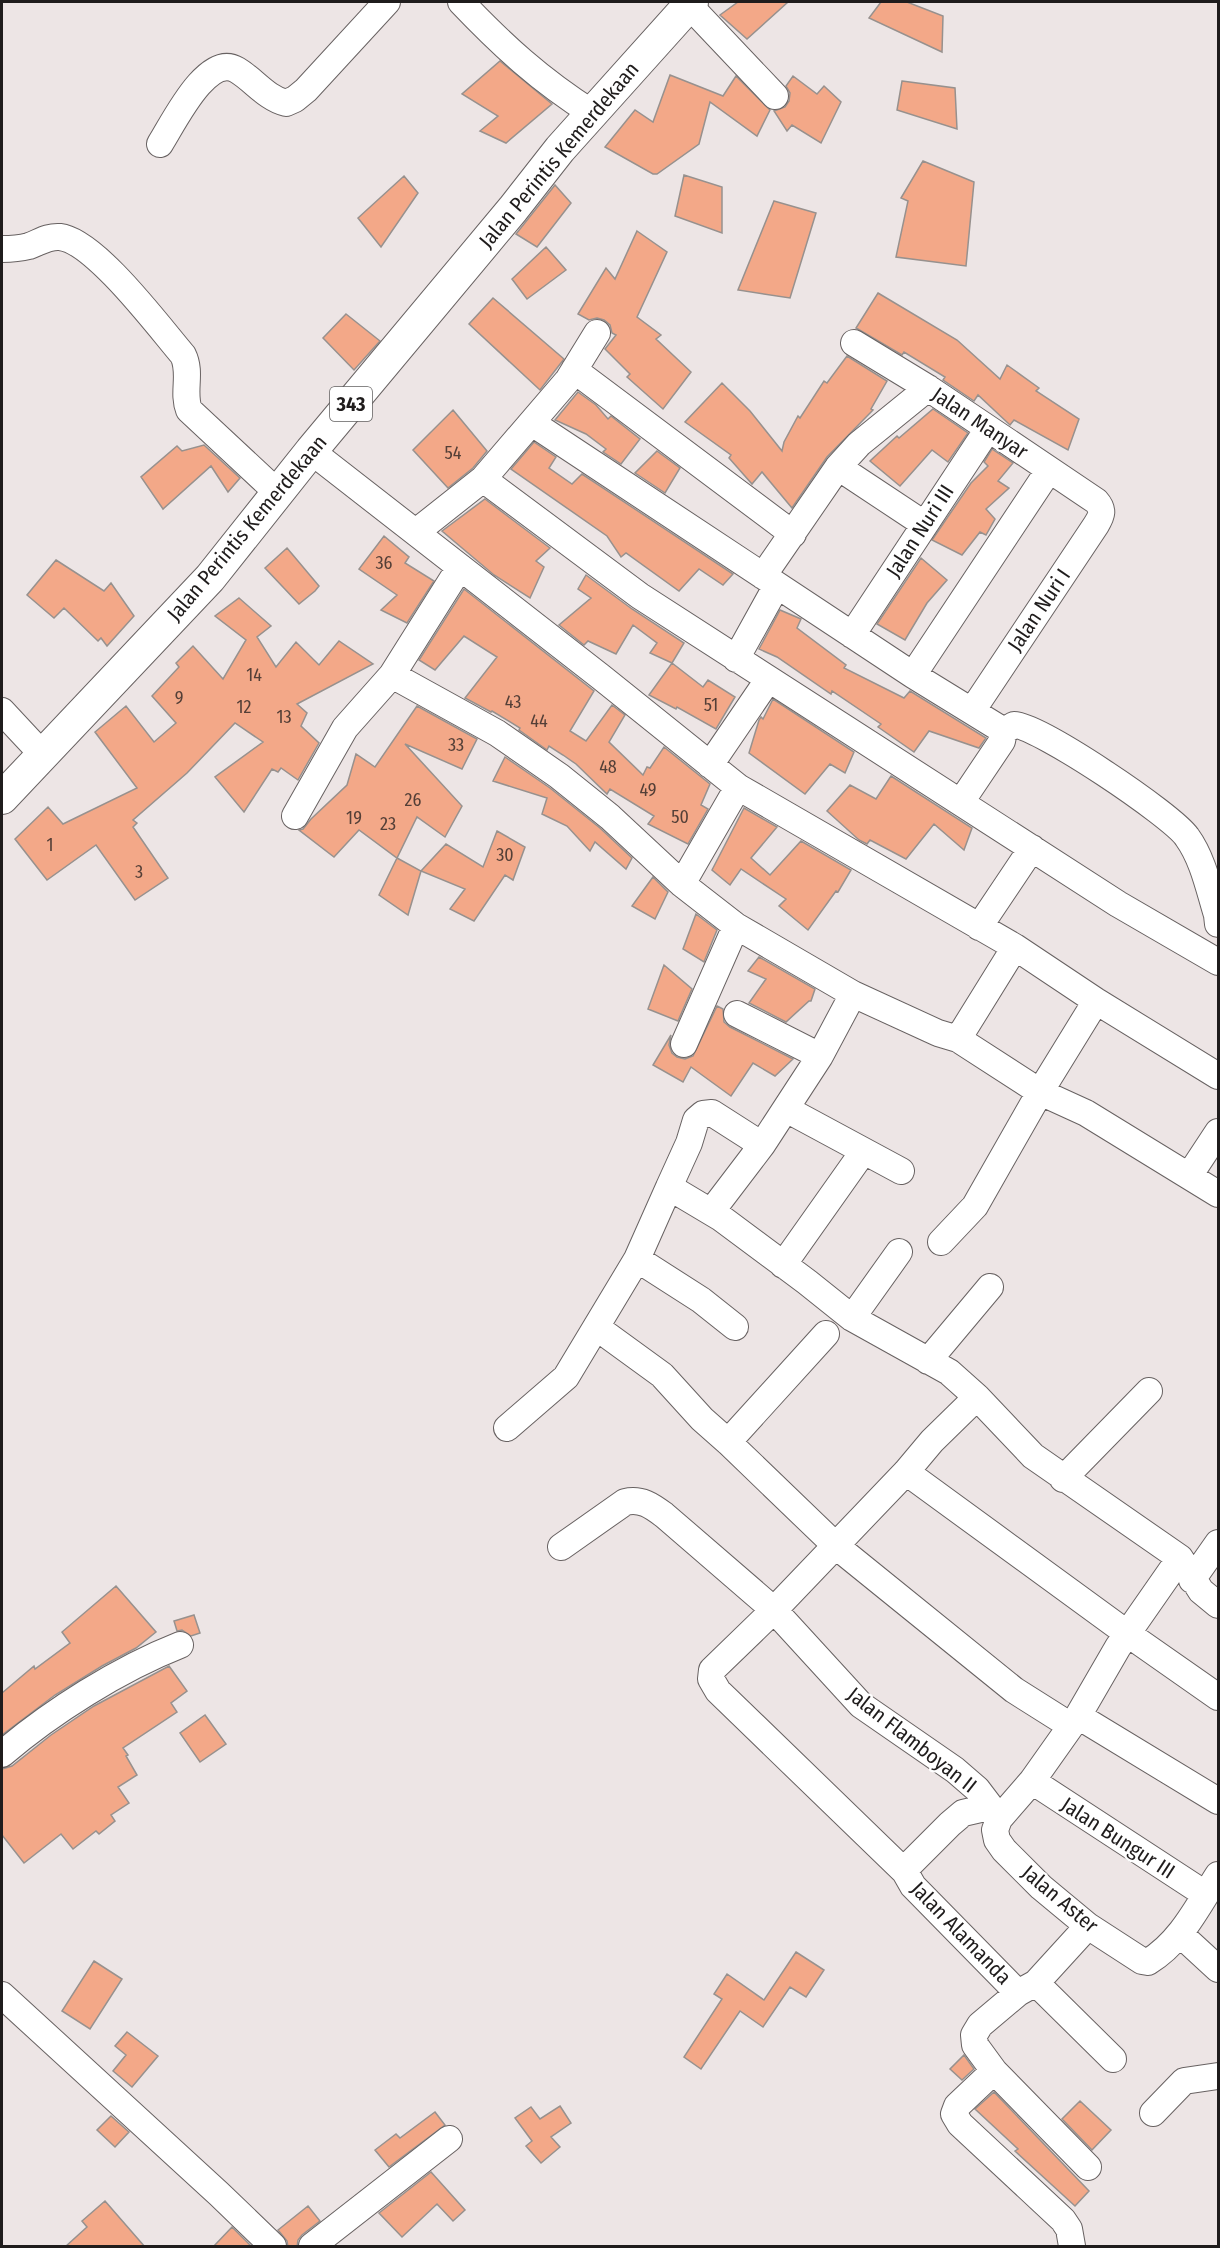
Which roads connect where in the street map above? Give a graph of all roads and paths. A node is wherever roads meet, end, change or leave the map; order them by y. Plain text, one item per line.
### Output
1 (387, 2) edge
2 (461, 2) edge
3 (689, 2) edge
4 (775, 96) dead end
5 (592, 113) junction
6 (160, 144) dead end
7 (2, 249) edge
8 (597, 333) dead end
9 (854, 343) dead end
10 (574, 370) junction
11 (928, 388) junction
12 (532, 423) junction
13 (988, 429) junction
14 (311, 451) junction
15 (838, 467) junction
16 (1049, 470) junction
17 (483, 479) junction
18 (278, 493) junction
19 (1102, 508) joint
20 (924, 524) junction
21 (416, 532) junction
22 (794, 534) junction
23 (460, 567) junction
24 (770, 581) junction
25 (852, 635) junction
26 (736, 659) junction
27 (392, 675) junction
28 (913, 675) junction
29 (768, 680) junction
30 (2, 711) edge
31 (972, 711) junction
32 (1004, 731) junction
33 (43, 755) junction
34 (710, 765) junction
35 (738, 788) junction
36 (2, 798) edge
37 (961, 802) junction
38 (295, 816) dead end
39 (1032, 848) junction
40 (682, 885) junction
41 (1218, 924) edge
42 (736, 926) junction
43 (979, 927) junction
44 (1015, 947) junction
45 (1218, 962) edge
46 (853, 994) junction
47 (1096, 1001) junction
48 (737, 1014) dead end
49 (958, 1039) junction
50 (684, 1044) dead end
51 (820, 1056) junction
52 (1218, 1076) edge
53 (1040, 1092) junction
54 (786, 1109) junction
55 (1218, 1132) edge
56 (762, 1145) junction
57 (863, 1152) junction
58 (901, 1171) dead end
59 (1189, 1176) junction
60 (669, 1187) junction
61 (1218, 1194) edge
62 (711, 1212) junction
63 (941, 1242) dead end
64 (899, 1252) dead end
65 (637, 1259) junction
66 (783, 1265) junction
67 (990, 1287) dead end
68 (852, 1318) junction
69 (596, 1327) junction
70 (735, 1328) dead end
71 (826, 1334) dead end
72 (928, 1361) junction
73 (1149, 1391) dead end
74 (977, 1397) junction
75 (507, 1428) dead end
76 (728, 1442) junction
77 (906, 1472) junction
78 (1063, 1479) junction
79 (1218, 1543) edge
80 (836, 1546) junction
81 (561, 1548) dead end
82 (1186, 1569) junction
83 (1218, 1605) edge
84 (774, 1610) junction
85 (1128, 1634) junction
86 (180, 1645) dead end
87 (1218, 1697) edge
88 (1074, 1721) junction
89 (2, 1754) edge
90 (1032, 1781) junction
91 (1218, 1801) edge
92 (994, 1813) junction
93 (905, 1872) junction
94 (1212, 1885) edge
95 (1088, 1926) junction
96 (1180, 1934) junction
97 (1218, 1969) edge
98 (1027, 1988) junction
99 (2, 1995) edge
100 (1113, 2059) dead end
101 (994, 2071) junction
102 (1218, 2076) edge
103 (1153, 2113) dead end
104 (449, 2139) dead end
105 (1088, 2167) dead end
106 (273, 2247) edge
107 (312, 2247) edge
108 (1072, 2247) edge

1 - 6 street
2 - 5 street
3 - 4 street
3 - 5 main road, Jalan Perintis Kemerdekaan / 343
5 - 14 main road, Jalan Perintis Kemerdekaan / 343
7 - 18 street
8 - 10 street
9 - 11 street, Jalan Manyar
10 - 12 street
10 - 22 street
11 - 13 street, Jalan Manyar
11 - 15 street
12 - 17 street
12 - 24 street
13 - 16 street, Jalan Manyar
13 - 20 street, Jalan Nuri III
14 - 18 main road, Jalan Perintis Kemerdekaan / 343
14 - 21 street
15 - 20 street
15 - 22 street
16 - 19 street, Jalan Manyar
16 - 28 street
17 - 21 street
17 - 26 street
18 - 33 main road, Jalan Perintis Kemerdekaan / 343
19 - 31 street, Jalan Nuri I
20 - 25 street, Jalan Nuri III
21 - 23 street
22 - 24 street
23 - 27 street
23 - 34 street
24 - 25 street
24 - 26 street
25 - 28 street
26 - 29 street
27 - 38 street
27 - 40 street
28 - 31 street
29 - 34 street
29 - 37 street
30 - 33 street
31 - 32 street
32 - 37 street
32 - 41 street
33 - 36 main road, Jalan Perintis Kemerdekaan / 343
34 - 35 street
35 - 40 street
35 - 43 street
37 - 39 street
39 - 43 street
39 - 45 street
40 - 42 street
42 - 46 street
42 - 50 street
43 - 44 street
44 - 47 street
44 - 49 street
46 - 49 street
46 - 51 street
47 - 52 street
47 - 53 street
48 - 51 street
49 - 53 street
51 - 54 street
53 - 59 street
53 - 63 street
54 - 56 street
54 - 57 street
55 - 59 street
56 - 60 street
56 - 62 street
57 - 58 street
57 - 66 street
59 - 61 street
60 - 62 street
60 - 65 street
62 - 66 street
64 - 68 street
65 - 69 street
65 - 70 street
66 - 68 street
67 - 72 street
68 - 72 street
69 - 75 street
69 - 76 street
71 - 76 street
72 - 74 street
73 - 78 street
74 - 77 street
74 - 78 street
76 - 80 street
77 - 80 street
77 - 85 street
78 - 82 street
79 - 82 street
80 - 84 street
80 - 88 street
81 - 84 street, Jalan Flamboyan II
82 - 83 street
82 - 85 street
84 - 92 street, Jalan Flamboyan II
84 - 93 street, Jalan Alamanda
85 - 87 street
85 - 88 street
86 - 89 street
88 - 90 street
88 - 91 street
90 - 92 street
90 - 94 street, Jalan Bungur III
92 - 93 street
92 - 95 street, Jalan Aster
93 - 98 street, Jalan Alamanda
94 - 96 street
95 - 96 street, Jalan Aster
95 - 98 street
96 - 97 street
98 - 100 street, Jalan Alamanda
98 - 101 street
99 - 106 street
101 - 105 street
101 - 108 street
102 - 103 street
104 - 107 street

